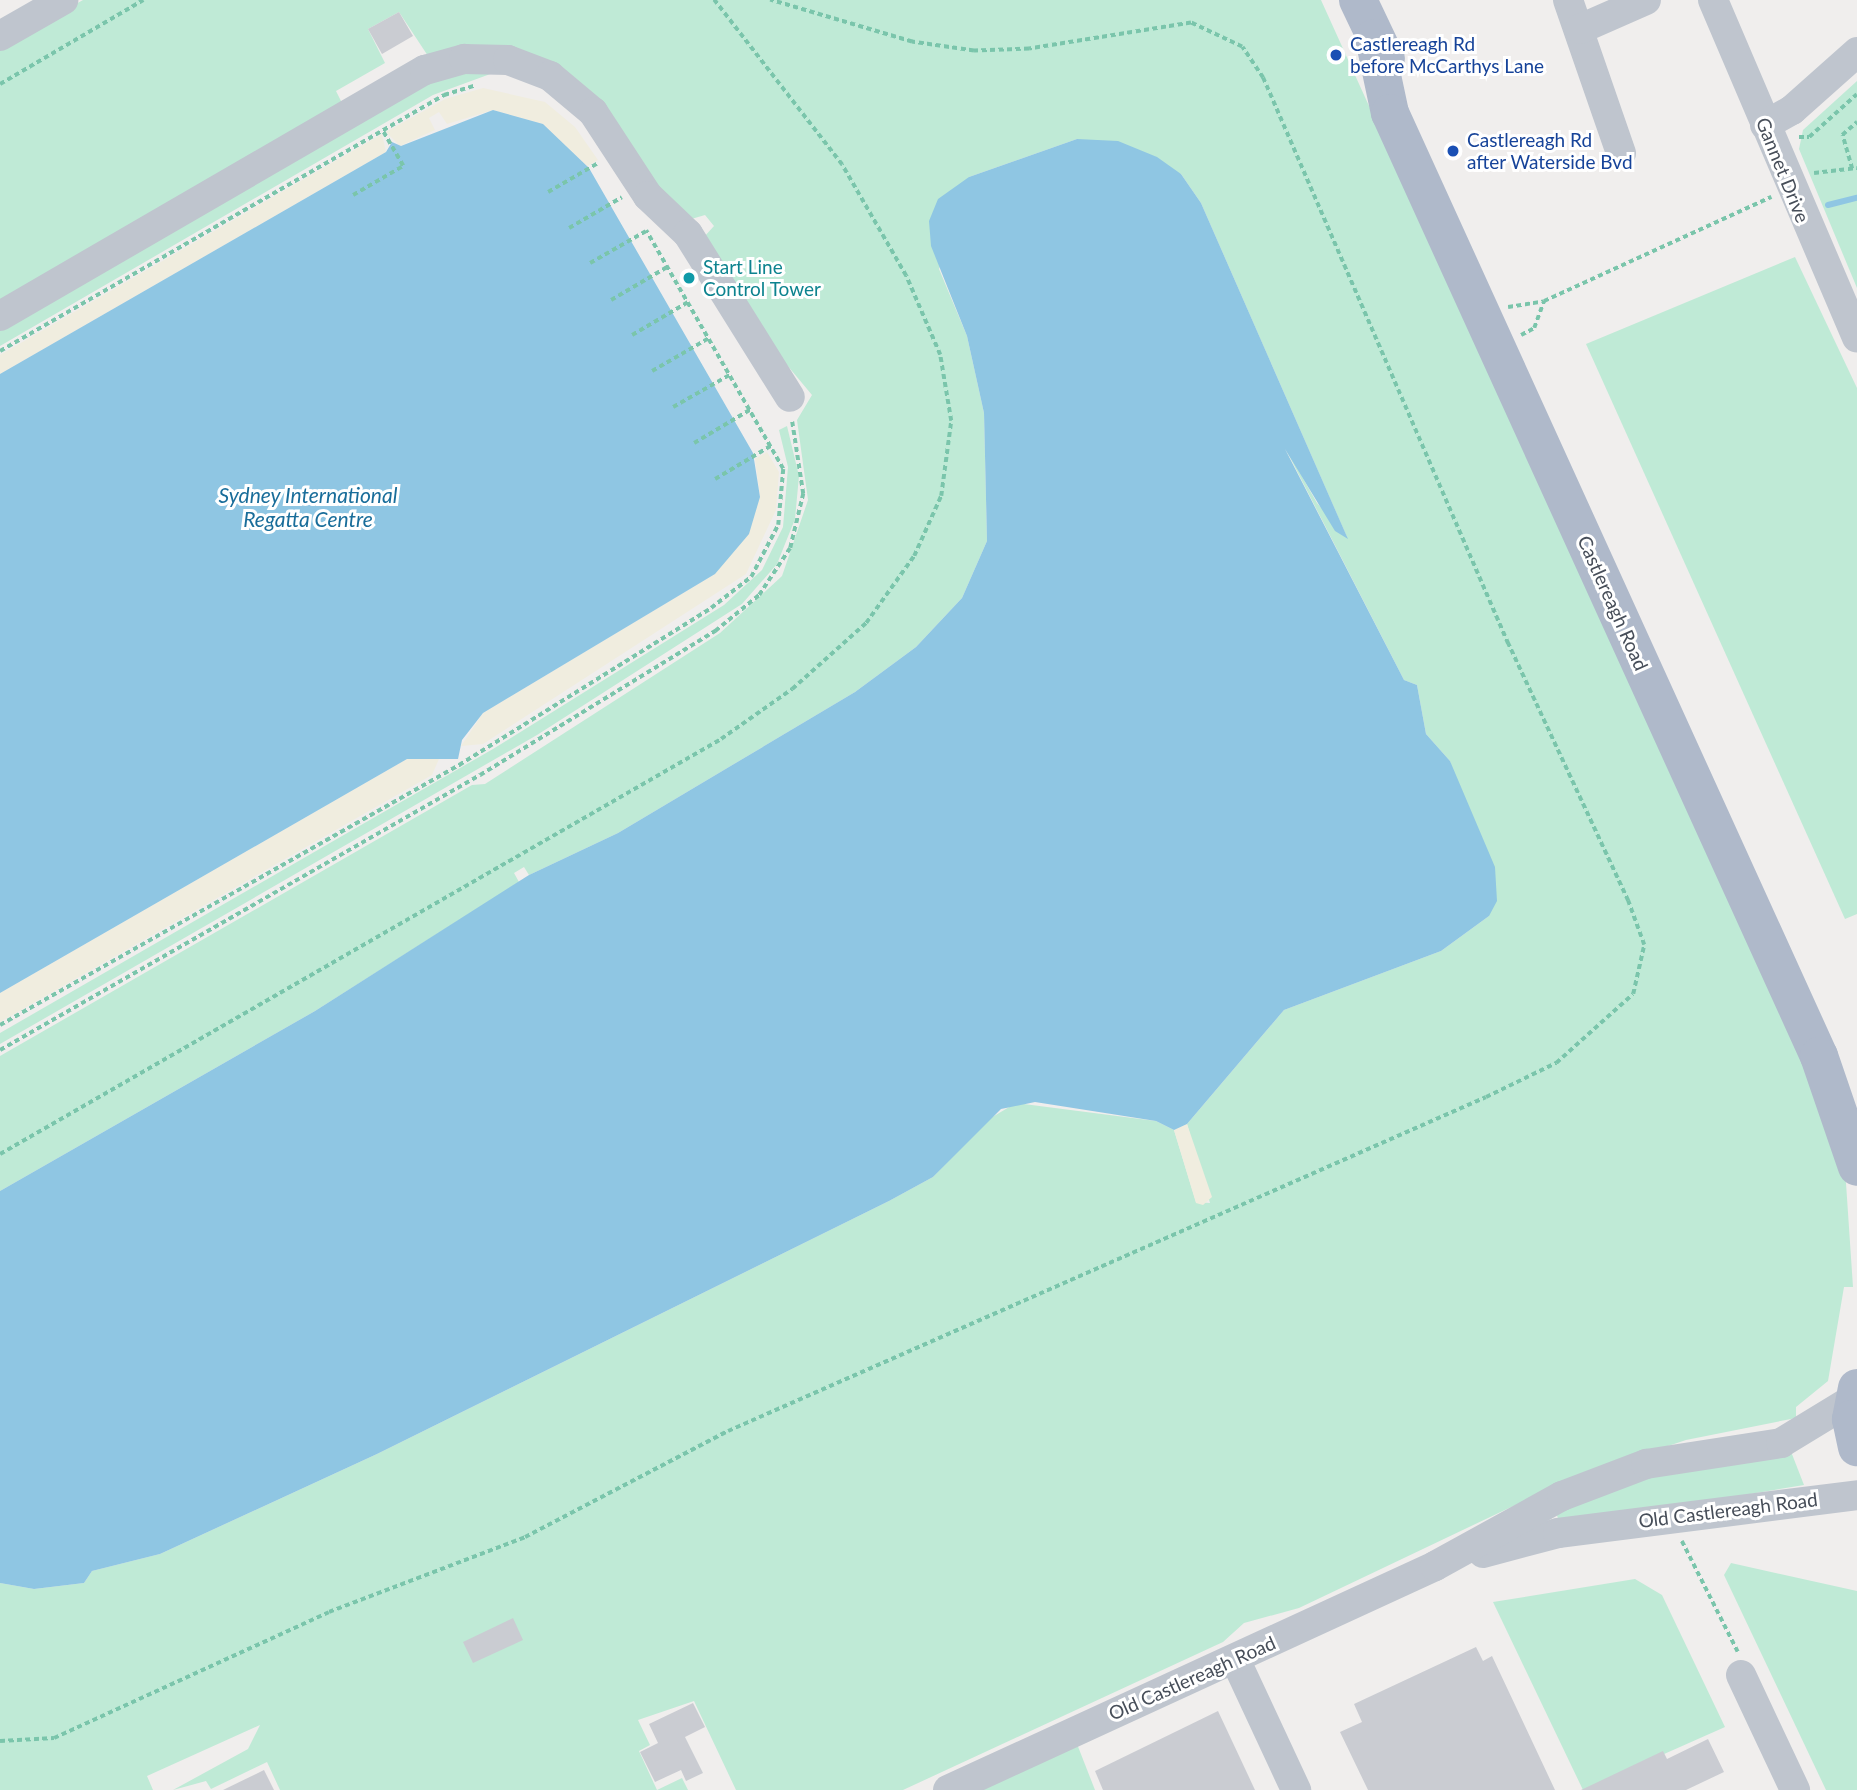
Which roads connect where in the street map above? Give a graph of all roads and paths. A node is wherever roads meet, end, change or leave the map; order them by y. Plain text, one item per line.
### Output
1 (63, 0) edge
2 (143, 0) edge
3 (715, 0) edge
4 (770, 0) edge
5 (1358, 0) edge
6 (1567, 0) edge
7 (1646, 0) edge
8 (1713, 0) edge
9 (1580, 29) junction
10 (0, 36) edge
11 (1374, 37) junction
12 (1857, 52) edge
13 (0, 84) edge
14 (483, 85) dead end
15 (1857, 122) edge
16 (1765, 125) junction
17 (382, 130) junction
18 (598, 151) dead end
19 (1621, 153) dead end
20 (599, 162) dead end
21 (1854, 169) edge
22 (610, 172) dead end
23 (617, 183) dead end
24 (1790, 191) junction
25 (548, 192) dead end
26 (354, 195) dead end
27 (620, 198) dead end
28 (630, 204) dead end
29 (641, 222) dead end
30 (569, 228) dead end
31 (646, 231) junction
32 (590, 263) dead end
33 (667, 267) junction
34 (611, 300) dead end
35 (1544, 301) junction
36 (688, 302) junction
37 (0, 316) edge
38 (1513, 322) junction
39 (632, 335) dead end
40 (709, 338) junction
41 (1857, 338) edge
42 (0, 351) edge
43 (652, 371) dead end
44 (731, 374) junction
45 (790, 397) joint
46 (673, 407) dead end
47 (751, 409) junction
48 (694, 443) dead end
49 (772, 445) junction
50 (715, 479) dead end
51 (0, 1025) edge
52 (0, 1050) edge
53 (1857, 1077) edge
54 (0, 1154) edge
55 (1857, 1167) edge
56 (1855, 1394) edge
57 (1857, 1447) edge
58 (1857, 1496) edge
59 (1671, 1516) junction
60 (1435, 1566) junction
61 (1235, 1659) junction
62 (1741, 1675) joint
63 (0, 1741) edge
64 (948, 1790) edge
65 (1296, 1790) edge
66 (1795, 1790) edge

1 - 10 street
2 - 13 path
3 - 54 path
4 - 63 path
5 - 11 main road, Castlereagh Road
6 - 9 street
7 - 9 street
8 - 16 street, Gannet Drive
9 - 19 street
11 - 38 main road, Castlereagh Road
11 - 55 main road, Castlereagh Road
12 - 16 street
14 - 17 path
15 - 21 path
16 - 24 street, Gannet Drive
17 - 26 path
17 - 42 path
18 - 22 path
20 - 25 path
21 - 24 path
23 - 28 path
24 - 35 path
24 - 41 street, Gannet Drive
27 - 30 path
29 - 31 path
31 - 32 path
31 - 33 path
33 - 34 path
33 - 36 path
35 - 38 path
35 - 38 path
36 - 39 path
36 - 40 path
37 - 45 street
38 - 53 main road, Castlereagh Road
40 - 43 path
40 - 44 path
44 - 46 path
44 - 47 path
45 - 52 path
47 - 48 path
47 - 49 path
49 - 50 path
49 - 51 path
56 - 57 main road
56 - 60 street, Old Castlereagh Road
58 - 59 street, Old Castlereagh Road
59 - 60 street, Old Castlereagh Road
59 - 62 path
60 - 61 street, Old Castlereagh Road
61 - 64 street, Old Castlereagh Road
61 - 65 street
62 - 66 street

